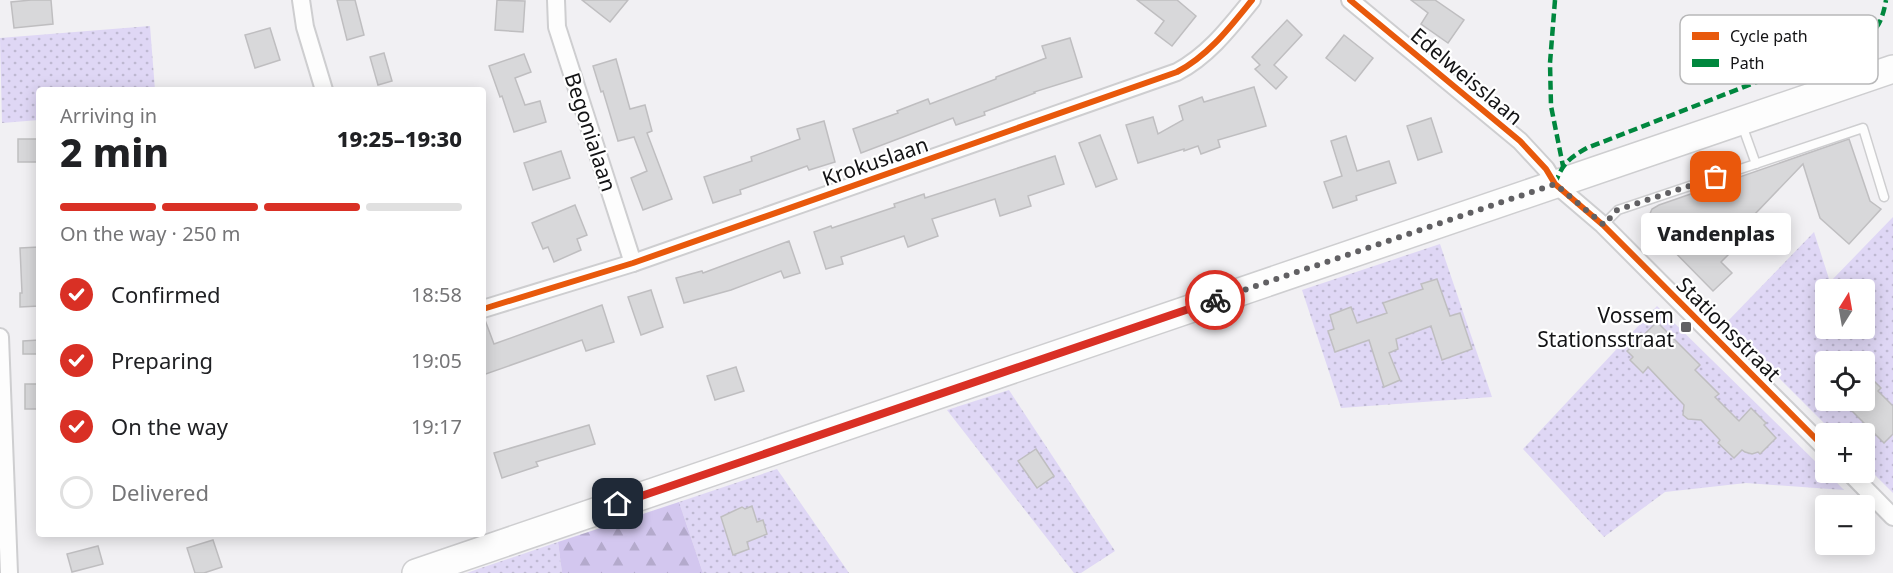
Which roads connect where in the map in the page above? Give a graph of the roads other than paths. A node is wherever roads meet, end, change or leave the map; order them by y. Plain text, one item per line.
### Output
1 (301, 0) edge
2 (556, 0) edge
3 (1252, 0) edge
4 (1350, 0) edge
5 (1893, 69) edge
6 (1878, 74) edge
7 (1849, 84) edge
8 (323, 87) edge
9 (1740, 121) junction
10 (1756, 164) junction
11 (1555, 184) junction
12 (1884, 197) dead end
13 (1604, 225) junction
14 (633, 263) junction
15 (486, 308) edge
16 (0, 337) edge
17 (1815, 438) edge
18 (1860, 483) edge
19 (3, 503) edge
20 (1893, 517) edge
21 (9, 573) edge
22 (416, 573) edge

1 - 8 street
2 - 14 street, Begonialaan
3 - 14 street, Krokuslaan
4 - 11 street, Edelweisslaan
5 - 6 main road
7 - 9 main road
9 - 10 lane
9 - 11 main road
10 - 12 lane
10 - 13 lane
11 - 13 street, Stationsstraat
11 - 22 main road
13 - 17 street, Stationsstraat
14 - 15 street, Krokuslaan
16 - 19 street
18 - 20 street
19 - 21 street

